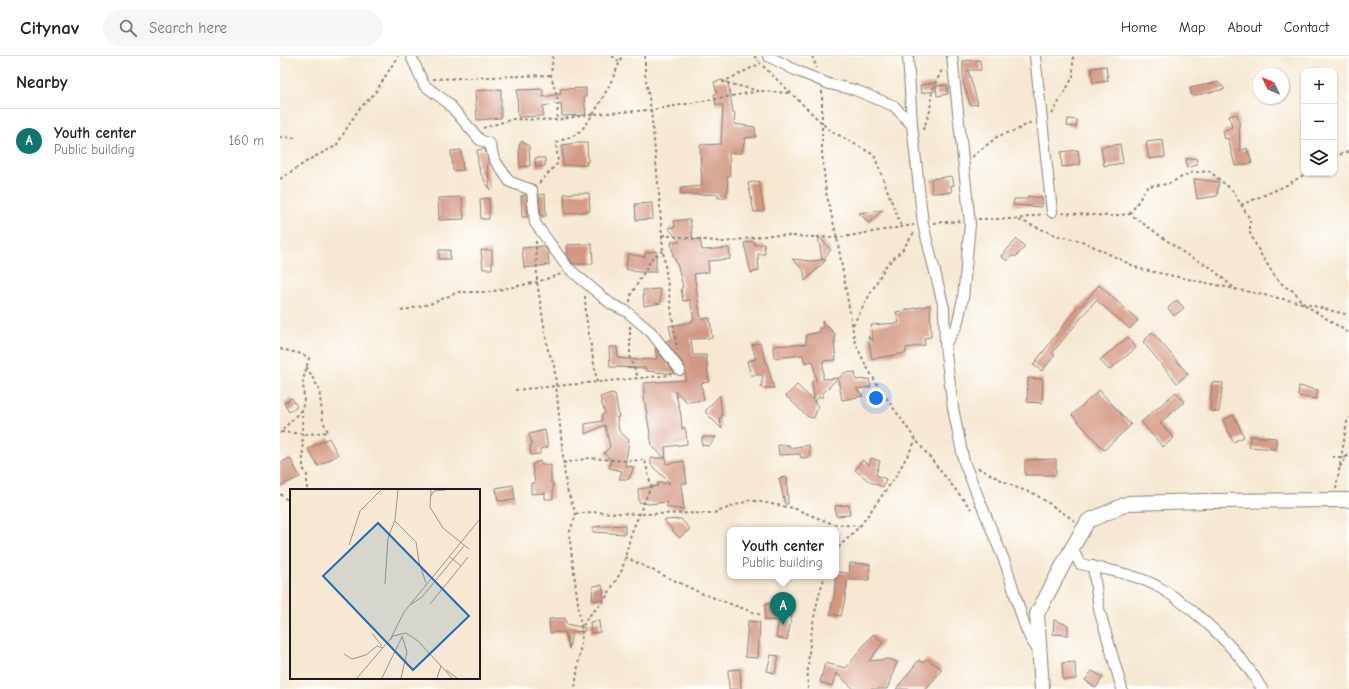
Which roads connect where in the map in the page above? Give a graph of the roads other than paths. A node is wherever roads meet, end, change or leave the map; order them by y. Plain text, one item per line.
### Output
1 (411, 56) edge
2 (908, 56) edge
3 (952, 56) edge
4 (1035, 56) edge
5 (767, 59) edge
6 (912, 125) junction
7 (1052, 212) road end
8 (945, 346) junction
9 (680, 370) road end
10 (1349, 500) edge
11 (1072, 548) junction
12 (1093, 566) junction
13 (1039, 651) junction
14 (1042, 689) edge
15 (1122, 689) edge
16 (1262, 689) edge

1 - 9 street
2 - 6 street
3 - 8 street
4 - 7 street
5 - 6 street
6 - 8 street
8 - 13 street
10 - 11 street
11 - 12 street
11 - 13 street
12 - 15 street
12 - 16 street
13 - 14 street

